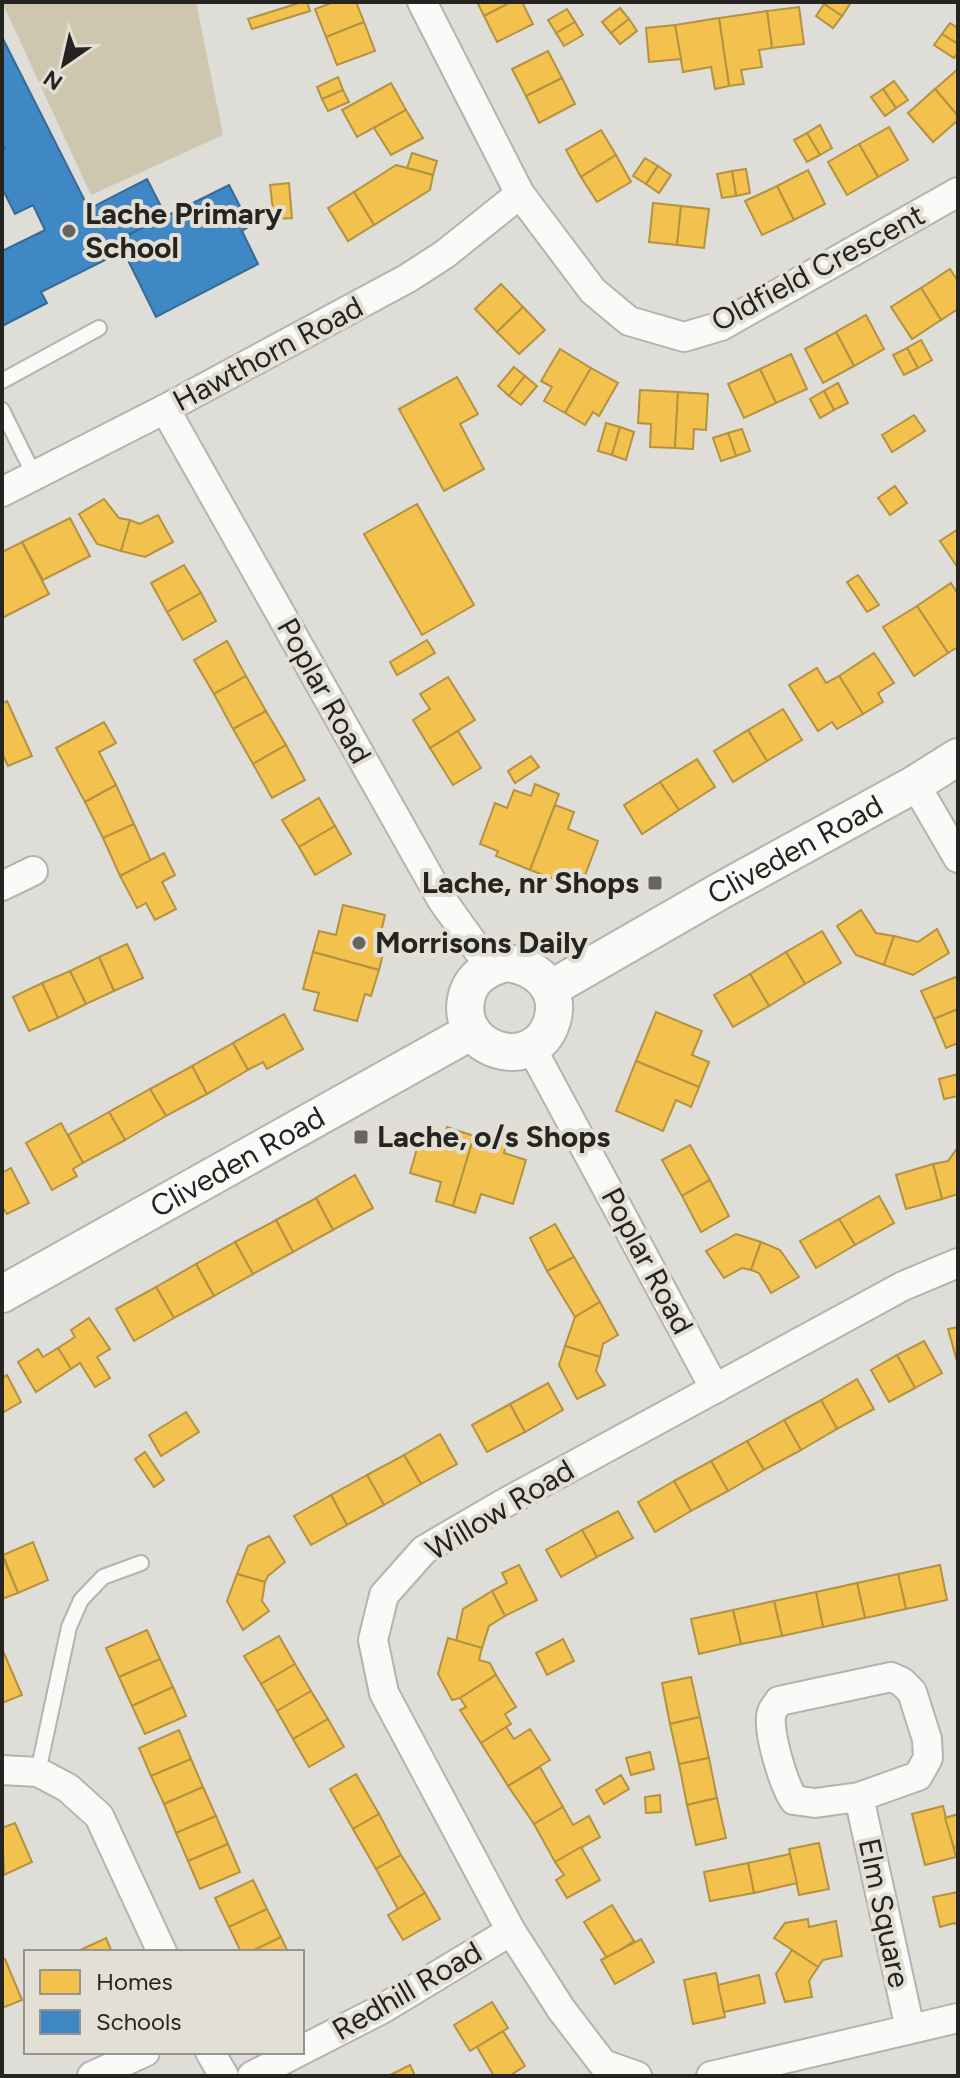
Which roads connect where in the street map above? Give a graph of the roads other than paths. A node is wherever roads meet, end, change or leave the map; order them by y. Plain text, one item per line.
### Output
1 (422, 2) edge
2 (958, 192) edge
3 (520, 194) junction
4 (99, 328) dead end
5 (2, 381) edge
6 (165, 409) junction
7 (2, 410) edge
8 (34, 475) junction
9 (2, 492) edge
10 (958, 757) edge
11 (915, 784) junction
12 (958, 858) edge
13 (33, 871) dead end
14 (2, 886) edge
15 (490, 967) junction
16 (550, 989) junction
17 (472, 1031) junction
18 (532, 1049) junction
19 (958, 1263) edge
20 (2, 1294) edge
21 (715, 1389) junction
22 (141, 1563) dead end
23 (2, 1770) edge
24 (38, 1772) junction
25 (859, 1797) junction
26 (511, 1931) junction
27 (161, 1950) edge
28 (958, 2018) edge
29 (910, 2029) junction
30 (304, 2049) edge
31 (141, 2054) edge
32 (211, 2054) edge
33 (294, 2054) edge
34 (92, 2076) edge
35 (224, 2076) edge
36 (252, 2076) edge
37 (637, 2076) edge
38 (711, 2076) edge

1 - 3 street, Oldfield Crescent
2 - 3 street, Oldfield Crescent
3 - 6 street, Hawthorn Road
4 - 5 lane
6 - 8 street, Hawthorn Road
6 - 15 street, Poplar Road
7 - 8 lane
8 - 9 street, Hawthorn Road
10 - 11 street, Cliveden Road
11 - 12 street
11 - 16 street, Cliveden Road
13 - 14 street
15 - 16 street
15 - 17 street
16 - 18 street
17 - 18 street
17 - 20 street, Cliveden Road
18 - 21 street, Poplar Road
19 - 21 street, Willow Road
21 - 26 street, Willow Road
22 - 24 lane
23 - 24 street
24 - 27 street
25 - 25 street, Elm Square
25 - 29 street, Elm Square
26 - 30 street, Redhill Road
26 - 37 street, Willow Road
28 - 29 street
29 - 38 street
31 - 34 street
32 - 35 street
33 - 36 street, Redhill Road

